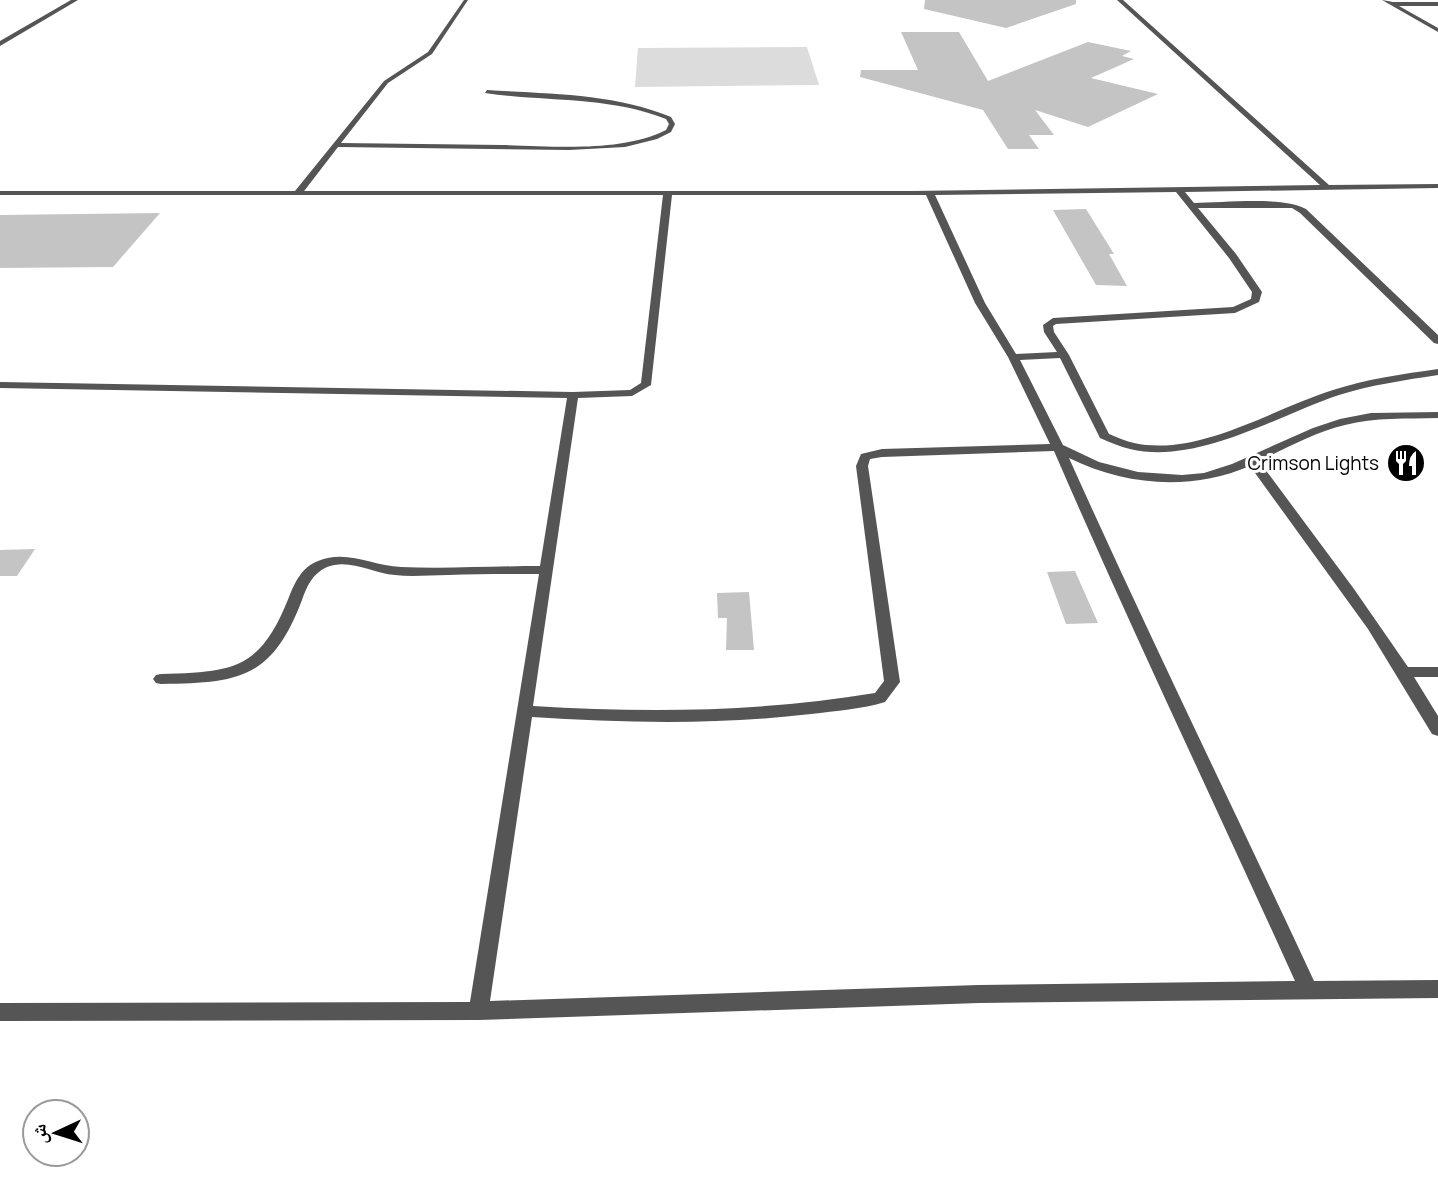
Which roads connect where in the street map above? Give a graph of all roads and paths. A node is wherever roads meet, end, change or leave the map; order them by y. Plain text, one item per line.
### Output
1 (75, 0) edge
2 (467, 0) edge
3 (1120, 0) edge
4 (1389, 2) edge
5 (1438, 4) edge
6 (1438, 30) edge
7 (0, 44) edge
8 (487, 92) dead end
9 (336, 145) junction
10 (1438, 186) edge
11 (1328, 188) junction
12 (1178, 189) junction
13 (668, 192) junction
14 (929, 192) junction
15 (0, 193) edge
16 (298, 193) junction
17 (1192, 206) junction
18 (1438, 341) edge
19 (1064, 355) junction
20 (1013, 357) junction
21 (1438, 372) edge
22 (0, 385) edge
23 (573, 395) junction
24 (1438, 415) edge
25 (1058, 447) junction
26 (1252, 460) junction
27 (546, 570) junction
28 (1438, 672) edge
29 (1402, 673) junction
30 (161, 679) dead end
31 (524, 711) junction
32 (1438, 730) edge
33 (1308, 989) junction
34 (1438, 989) edge
35 (479, 1011) junction
36 (0, 1012) edge

1 - 7 street
2 - 9 lane
3 - 11 street
4 - 5 street
4 - 6 street
8 - 9 lane
9 - 16 lane
10 - 11 street
11 - 12 street
12 - 14 street
12 - 17 street
13 - 14 street
13 - 16 street
13 - 23 street
14 - 20 street
15 - 16 street
17 - 18 street
17 - 19 street
19 - 20 street
19 - 21 street
20 - 25 street
22 - 23 street
23 - 27 street
24 - 26 street
25 - 26 street
25 - 31 street
25 - 33 street
26 - 29 street
27 - 30 street
27 - 31 street
28 - 29 street
29 - 32 street
31 - 35 street
33 - 34 street
33 - 35 street
35 - 36 street

